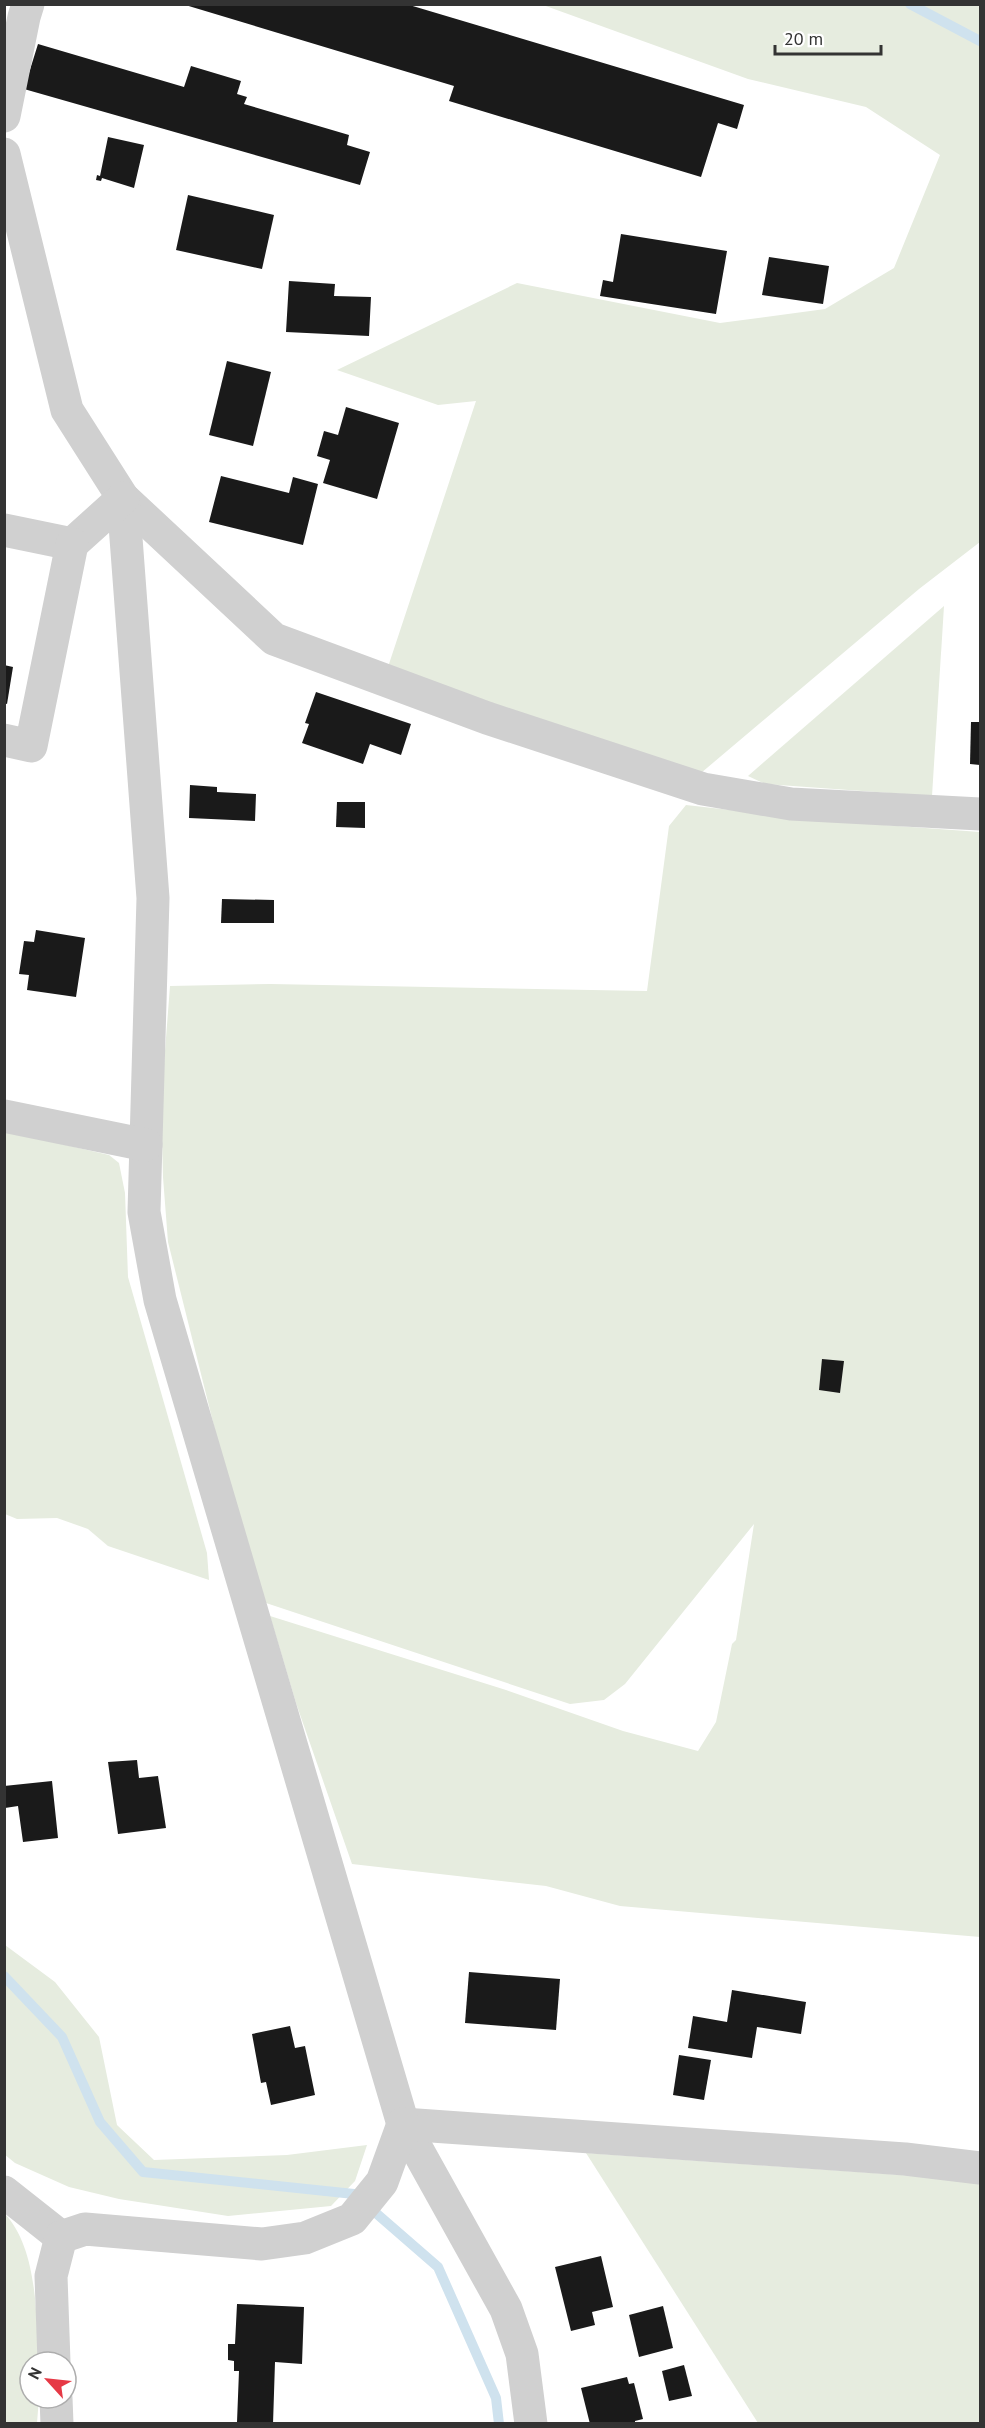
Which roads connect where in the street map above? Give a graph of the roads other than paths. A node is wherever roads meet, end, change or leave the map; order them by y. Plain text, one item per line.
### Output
1 (28, 4) edge
2 (4, 116) edge
3 (4, 154) edge
4 (123, 498) junction
5 (4, 530) edge
6 (72, 544) junction
7 (4, 740) edge
8 (981, 814) edge
9 (4, 1116) edge
10 (146, 1145) junction
11 (403, 2124) junction
12 (981, 2168) edge
13 (4, 2192) edge
14 (61, 2236) junction
15 (54, 2350) edge
16 (531, 2424) edge

1 - 2 street
3 - 4 street
4 - 6 street
4 - 8 street
4 - 10 street
5 - 6 street
6 - 7 street
9 - 10 street
10 - 11 street
11 - 12 street
11 - 14 street
11 - 16 street
13 - 14 street
14 - 15 street

